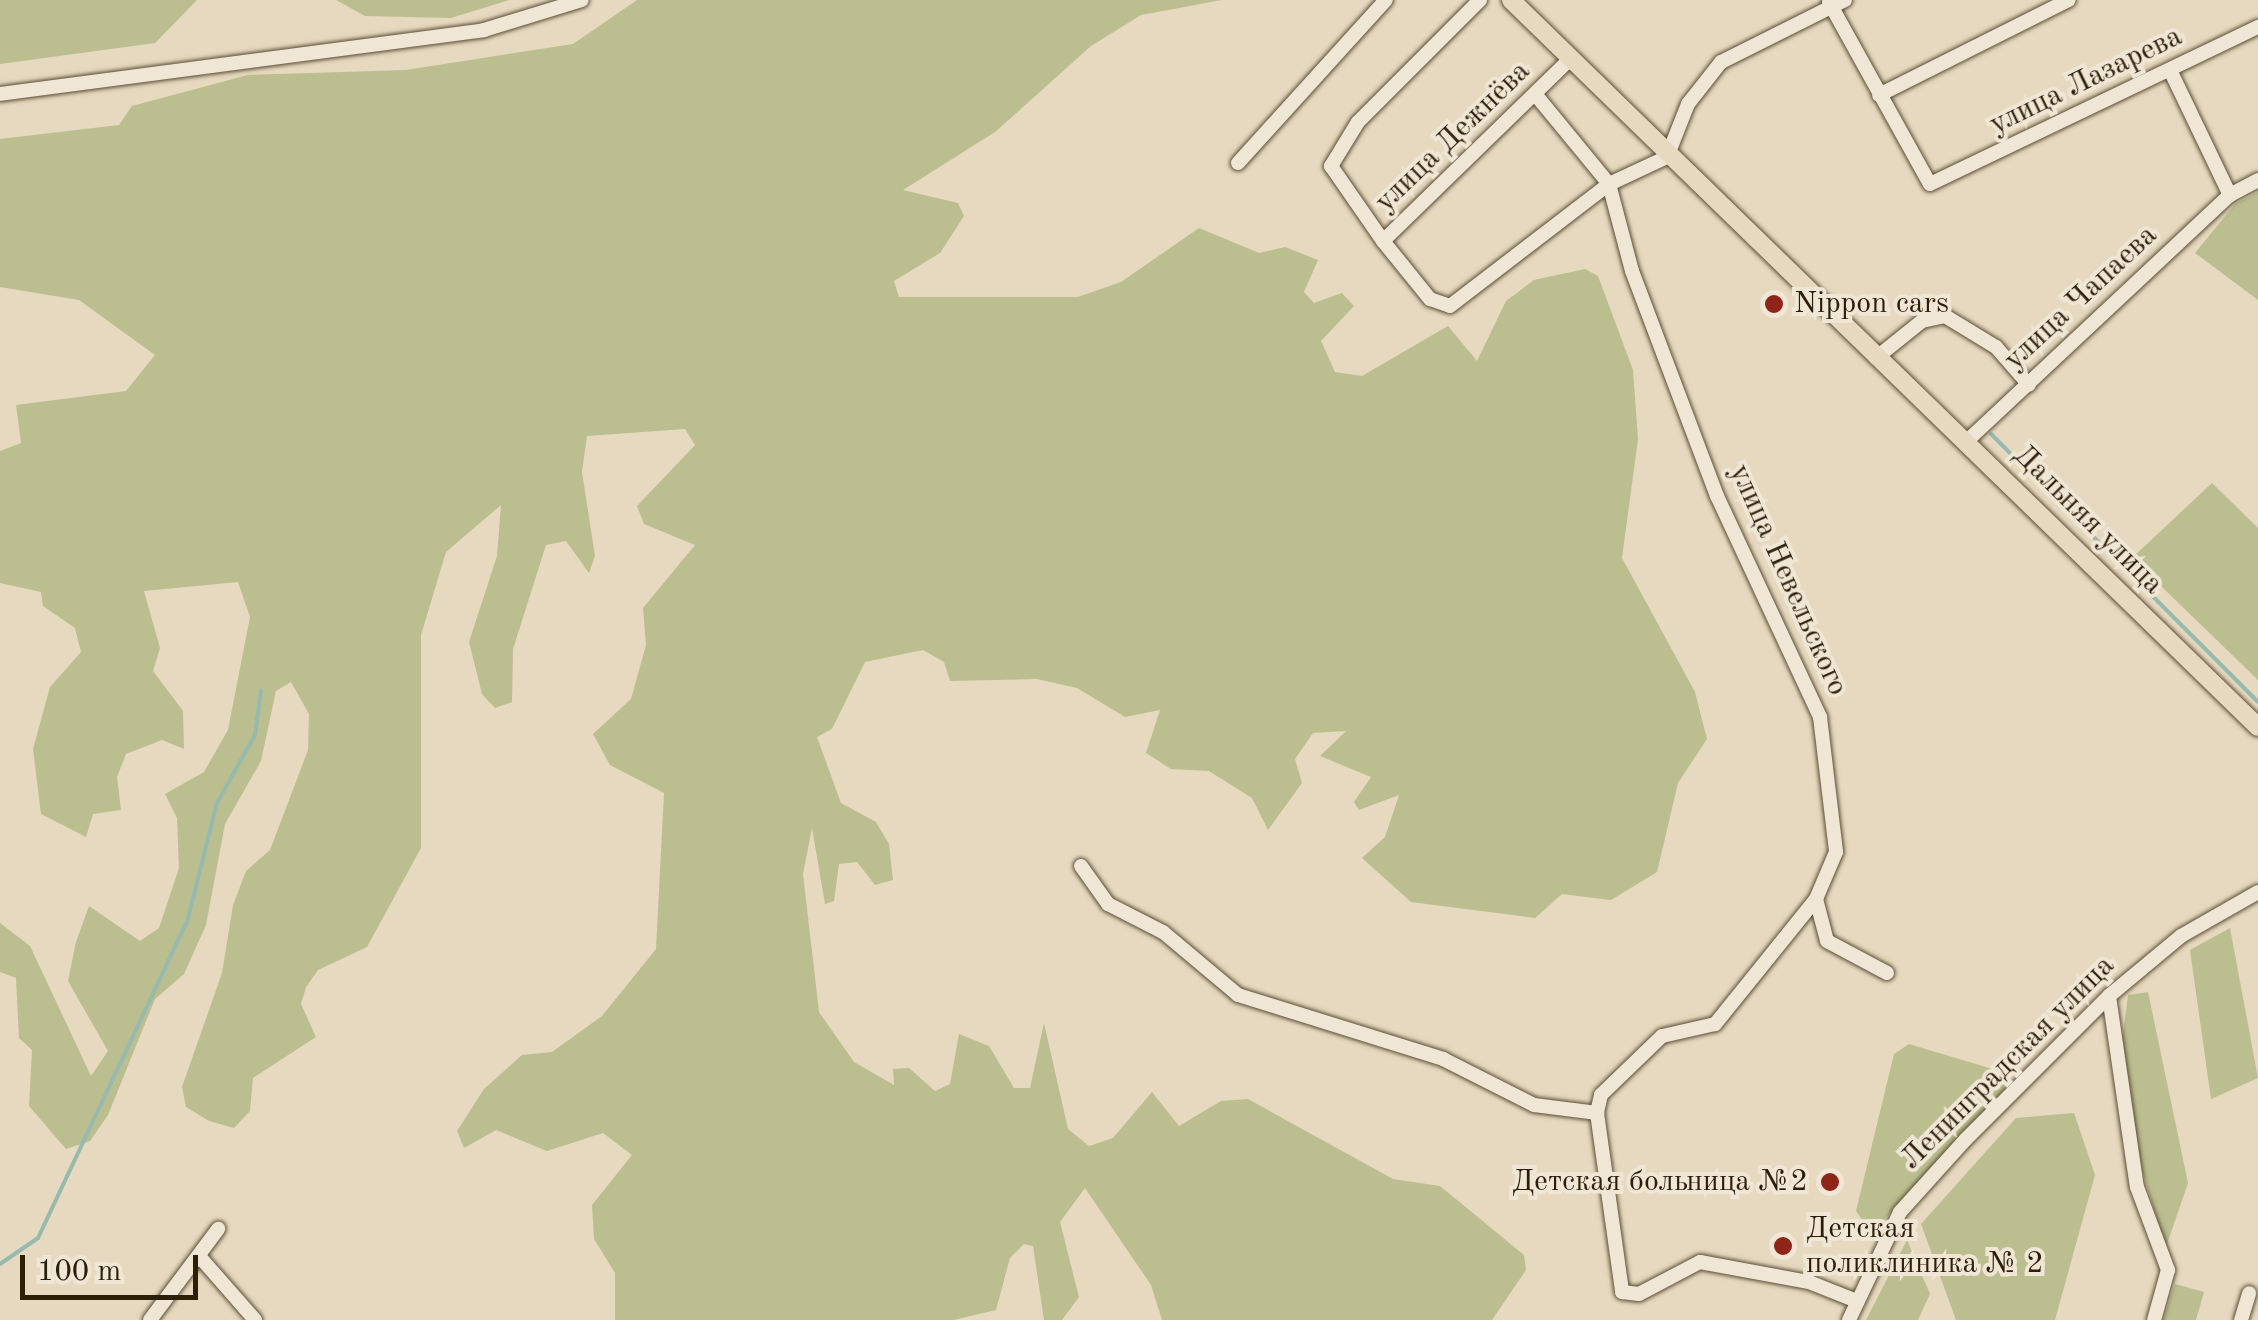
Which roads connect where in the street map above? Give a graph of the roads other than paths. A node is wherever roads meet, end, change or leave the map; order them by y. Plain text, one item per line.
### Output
1 (582, 0) edge
2 (1386, 0) edge
3 (1480, 0) edge
4 (1511, 0) edge
5 (2069, 0) edge
6 (1835, 2) edge
7 (2258, 27) edge
8 (1570, 58) junction
9 (2170, 70) junction
10 (0, 94) edge
11 (1536, 95) junction
12 (1879, 95) junction
13 (1668, 157) junction
14 (1238, 163) dead end
15 (2258, 180) edge
16 (1610, 184) junction
17 (2230, 195) junction
18 (1383, 241) junction
19 (1876, 358) junction
20 (2029, 385) junction
21 (1968, 440) junction
22 (2258, 726) edge
23 (1081, 866) dead end
24 (2258, 892) edge
25 (1816, 899) junction
26 (1887, 974) dead end
27 (2110, 996) junction
28 (1596, 1112) junction
29 (218, 1229) dead end
30 (199, 1256) junction
31 (2249, 1293) dead end
32 (1857, 1301) junction
33 (150, 1320) edge
34 (255, 1320) edge
35 (1848, 1320) edge
36 (2154, 1320) edge
37 (2241, 1320) edge

1 - 10 street
2 - 14 street
3 - 18 street, улица Дежнёва
4 - 8 main road, Дальняя улица
5 - 12 street
6 - 12 street
6 - 13 street
7 - 9 street, улица Лазарева
8 - 11 street, улица Дежнёва
8 - 13 main road, Дальняя улица
9 - 12 street, улица Лазарева
9 - 17 street
11 - 16 street
11 - 18 street, улица Дежнёва
13 - 16 street
13 - 19 main road, Дальняя улица
15 - 17 street, улица Чапаева
16 - 18 street
16 - 25 street, улица Невельского
17 - 20 street, улица Чапаева
19 - 20 street
19 - 21 main road, Дальняя улица
20 - 21 street, улица Чапаева
21 - 22 main road, Дальняя улица
23 - 28 street
24 - 27 street, Ленинградская улица
25 - 26 street
25 - 28 street, улица Невельского
27 - 32 street, Ленинградская улица
27 - 36 street
28 - 32 street
29 - 30 street
30 - 33 street
30 - 34 street
31 - 37 street
32 - 35 street, Ленинградская улица

